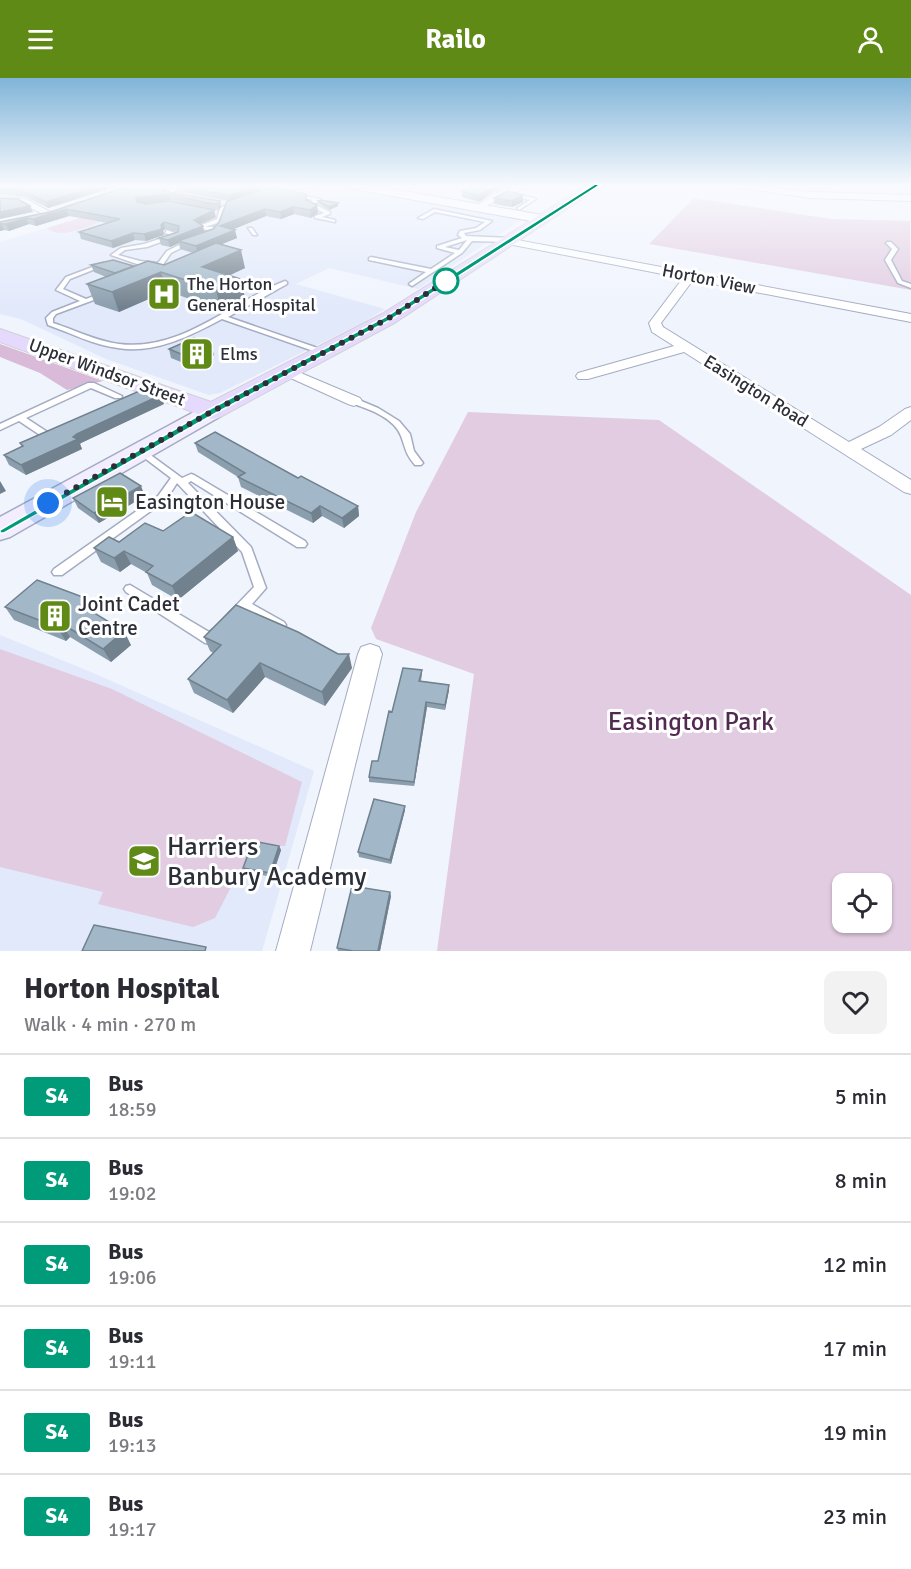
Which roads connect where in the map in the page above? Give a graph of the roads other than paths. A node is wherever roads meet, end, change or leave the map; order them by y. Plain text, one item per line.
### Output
1 (204, 226) edge
2 (217, 226) edge
3 (482, 226) edge
4 (531, 226) edge
5 (216, 229) junction
6 (167, 232) edge
7 (468, 240) junction
8 (508, 240) junction
9 (889, 243) dead end
10 (460, 252) junction
11 (371, 259) dead end
12 (136, 262) junction
13 (162, 263) junction
14 (432, 271) junction
15 (690, 276) junction
16 (143, 279) edge
17 (285, 283) dead end
18 (412, 284) dead end
19 (911, 286) edge
20 (116, 290) edge
21 (86, 301) junction
22 (222, 317) junction
23 (911, 318) edge
24 (0, 334) edge
25 (686, 347) junction
26 (325, 352) junction
27 (289, 372) junction
28 (583, 376) dead end
29 (118, 396) dead end
30 (354, 401) joint
31 (213, 411) junction
32 (911, 412) edge
33 (20, 418) junction
34 (0, 428) edge
35 (49, 437) edge
36 (848, 449) junction
37 (141, 451) junction
38 (418, 463) dead end
39 (179, 480) junction
40 (911, 488) edge
41 (0, 530) edge
42 (301, 544) dead end
43 (58, 572) dead end
44 (130, 589) dead end
45 (243, 605) junction
46 (295, 634) edge
47 (365, 651) dead end
48 (293, 951) edge

1 - 5 lane
2 - 5 lane
3 - 7 lane
4 - 8 main road
5 - 13 lane
6 - 12 lane
7 - 8 lane
7 - 10 lane
7 - 10 lane
8 - 15 street, Horton View
8 - 26 main road
9 - 19 lane
10 - 14 lane
11 - 14 lane
12 - 13 lane
12 - 21 lane
13 - 16 lane
14 - 18 lane
15 - 23 street, Horton View
15 - 25 street, Easington Road
17 - 22 lane
20 - 21 lane
21 - 22 lane
22 - 26 lane
24 - 31 main road, Upper Windsor Street
25 - 28 street
25 - 36 street, Easington Road
26 - 27 main road
27 - 30 street
27 - 31 main road
29 - 33 lane
30 - 38 lane
31 - 37 main road
32 - 36 street
33 - 34 lane
33 - 35 lane
36 - 40 street, Easington Road
37 - 39 lane
37 - 41 main road
39 - 42 lane
39 - 43 lane
39 - 45 lane
44 - 45 lane
45 - 46 lane
47 - 48 street

